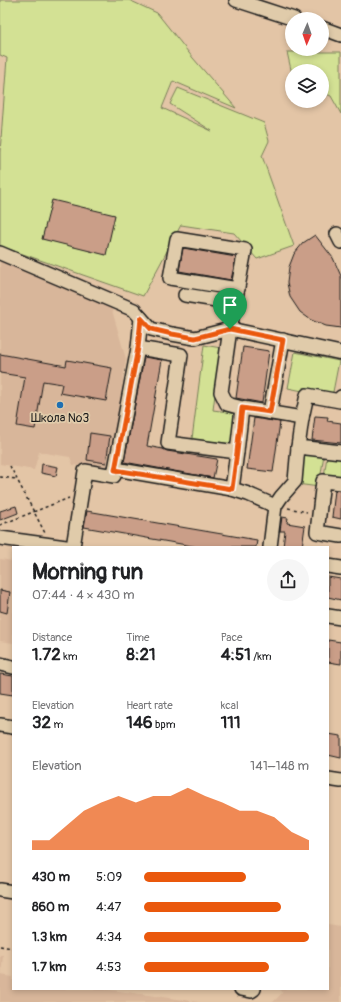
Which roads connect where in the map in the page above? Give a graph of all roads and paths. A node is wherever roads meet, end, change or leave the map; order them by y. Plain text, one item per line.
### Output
1 (236, 0) edge
2 (285, 16) edge
3 (329, 31) edge
4 (341, 35) edge
5 (0, 254) edge
6 (238, 289) junction
7 (185, 295) dead end
8 (235, 304) junction
9 (141, 318) junction
10 (230, 329) junction
11 (283, 340) junction
12 (138, 348) junction
13 (341, 353) edge
14 (341, 396) edge
15 (242, 408) junction
16 (270, 412) junction
17 (302, 418) junction
18 (298, 447) junction
19 (237, 452) junction
20 (341, 452) edge
21 (10, 466) dead end
22 (115, 470) junction
23 (0, 477) edge
24 (17, 479) junction
25 (341, 483) edge
26 (232, 489) junction
27 (81, 493) junction
28 (275, 506) junction
29 (34, 512) junction
30 (319, 513) junction
31 (0, 525) edge
32 (45, 532) dead end
33 (341, 536) edge
34 (0, 538) edge
35 (59, 546) edge
36 (74, 546) edge
37 (270, 546) edge
38 (329, 566) edge
39 (341, 568) edge
40 (329, 616) edge
41 (341, 618) edge
42 (0, 664) edge
43 (12, 667) edge
44 (0, 725) edge
45 (12, 727) edge
46 (329, 779) edge
47 (341, 781) edge
48 (0, 890) edge
49 (12, 892) edge
50 (0, 946) edge
51 (12, 948) edge

1 - 2 street
3 - 4 street
5 - 9 street
6 - 6 street
6 - 8 street
7 - 8 street
8 - 10 street
9 - 10 street
9 - 12 street
10 - 11 street
10 - 15 street
11 - 13 street
11 - 16 street
12 - 19 street
12 - 22 street
14 - 17 street
15 - 16 street
15 - 19 street
16 - 17 street
17 - 18 street
18 - 20 street
18 - 28 street
19 - 26 street
21 - 24 path
22 - 26 street
22 - 27 street
23 - 24 path
24 - 29 path
25 - 30 street
26 - 28 street
27 - 29 path
27 - 36 street
28 - 30 path
28 - 37 street
29 - 31 path
29 - 32 path
30 - 33 street
34 - 35 street
38 - 39 street
40 - 41 street
42 - 43 street
44 - 45 street
46 - 47 street
48 - 49 street
50 - 51 path

